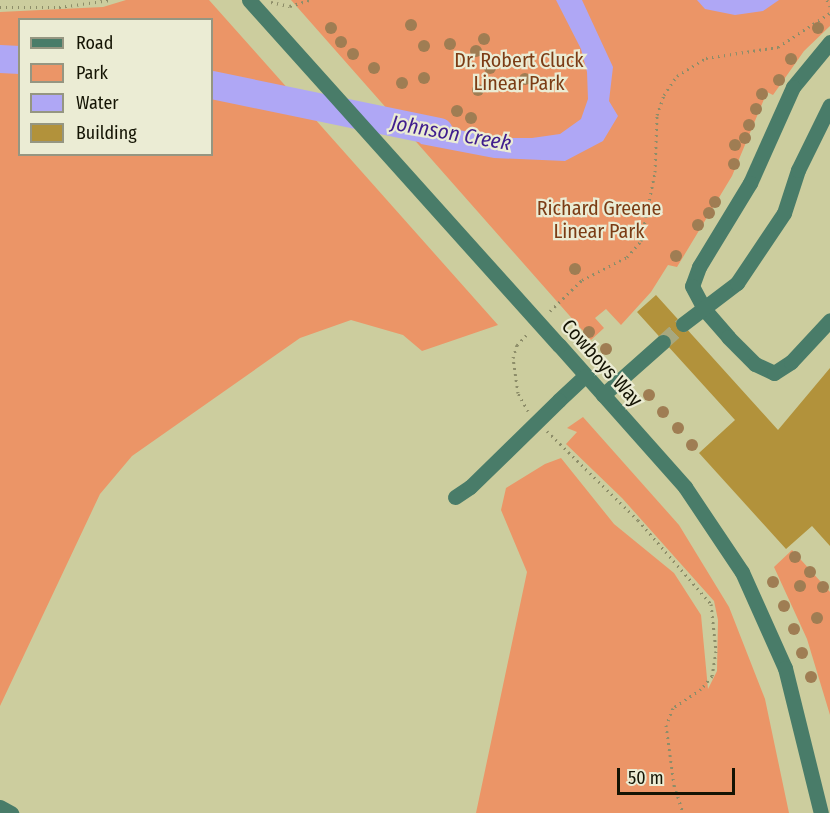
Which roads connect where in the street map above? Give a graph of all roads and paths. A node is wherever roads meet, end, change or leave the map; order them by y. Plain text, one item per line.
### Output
1 (111, 0) edge
2 (249, 0) edge
3 (261, 0) edge
4 (310, 0) edge
5 (827, 0) edge
6 (830, 6) edge
7 (0, 7) edge
8 (830, 13) edge
9 (830, 42) edge
10 (830, 105) edge
11 (704, 309) junction
12 (544, 317) dead end
13 (830, 320) edge
14 (683, 324) tunnel mouth
15 (536, 325) dead end
16 (663, 342) tunnel mouth
17 (585, 376) junction
18 (603, 395) junction
19 (532, 415) dead end
20 (539, 423) dead end
21 (455, 497) dead end
22 (0, 807) edge
23 (830, 812) edge
24 (11, 813) edge
25 (683, 813) edge
26 (822, 813) edge

1 - 7 path
2 - 17 street, Cowboys Way, bridge
3 - 4 path
5 - 6 path
8 - 12 path
9 - 11 street
10 - 11 street
11 - 13 street
11 - 14 street
15 - 19 path
16 - 18 street
17 - 18 street, Cowboys Way
17 - 21 street, bridge
18 - 26 street, Cowboys Way
20 - 25 path
22 - 24 street
23 - 26 street

